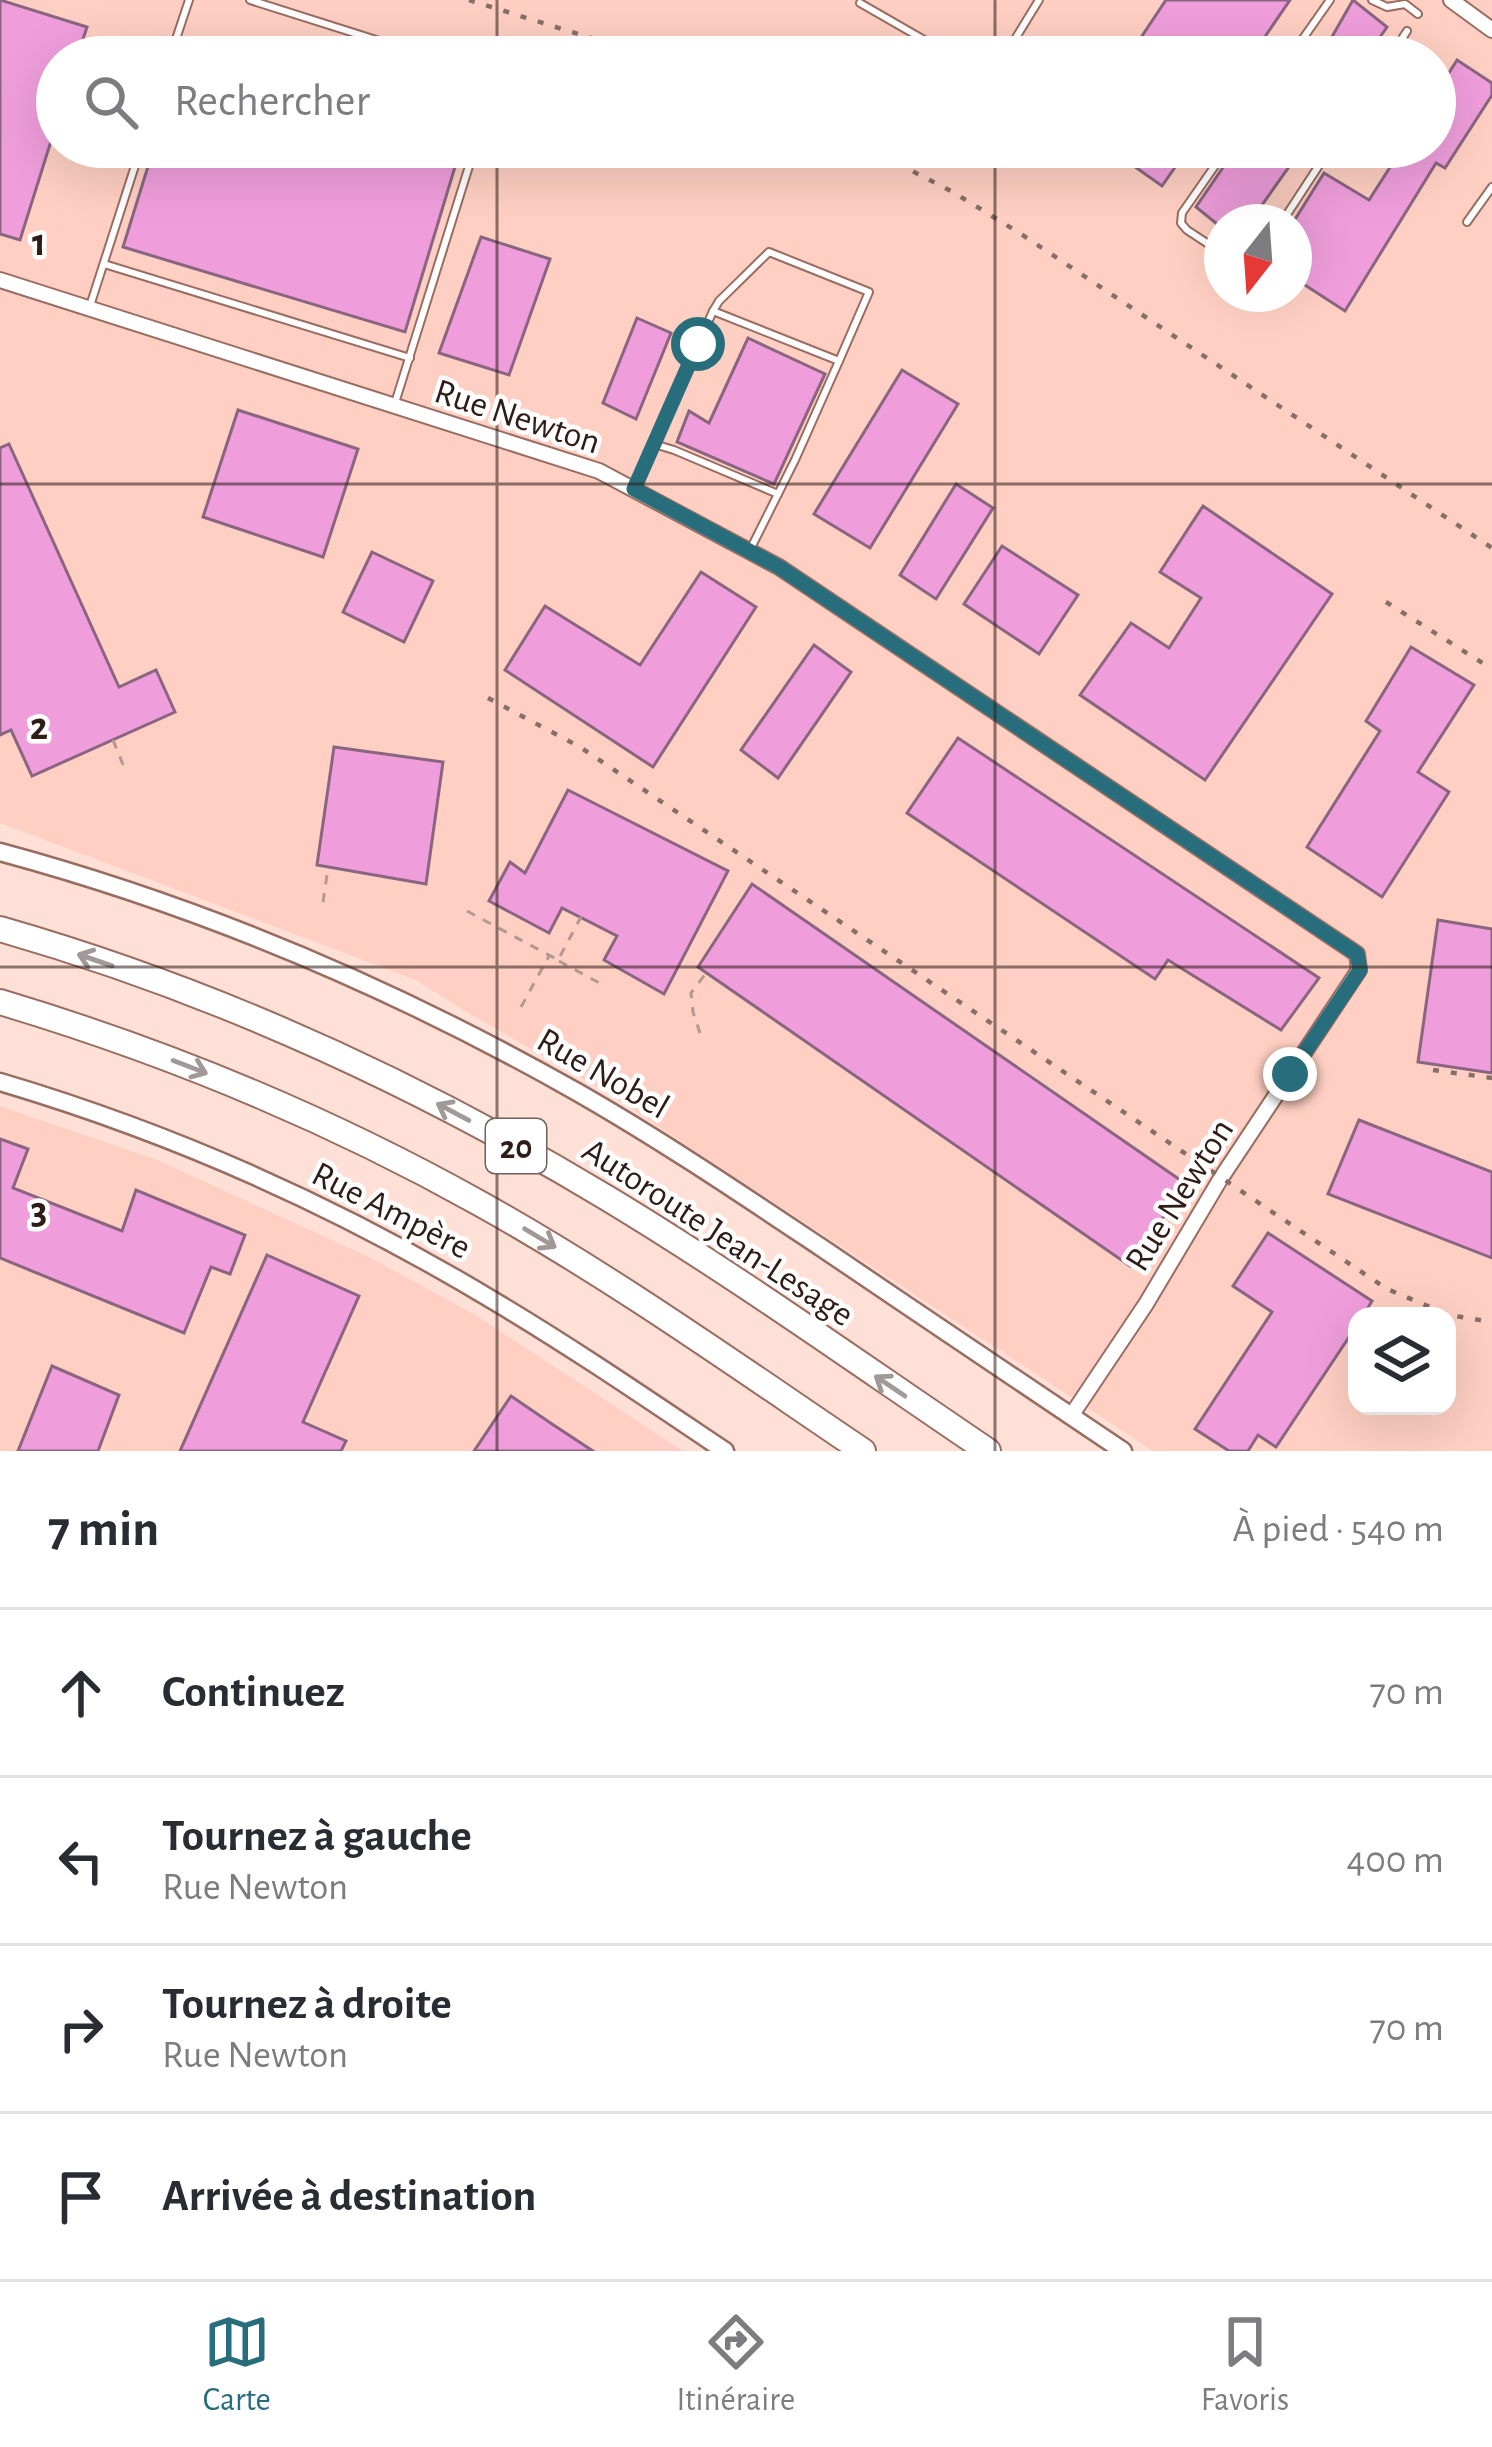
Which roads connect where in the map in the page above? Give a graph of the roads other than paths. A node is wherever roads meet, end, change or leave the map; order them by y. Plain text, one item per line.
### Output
1 (189, 0) edge
2 (250, 0) edge
3 (1039, 0) edge
4 (1330, 0) edge
5 (1372, 0) edge
6 (1452, 0) edge
7 (860, 2) edge
8 (1418, 14) dead end
9 (1492, 29) edge
10 (1407, 31) dead end
11 (177, 36) edge
12 (364, 36) edge
13 (918, 36) edge
14 (1017, 36) edge
15 (1305, 36) edge
16 (1404, 36) edge
17 (134, 168) edge
18 (469, 168) edge
19 (1214, 168) edge
20 (1317, 168) edge
21 (1492, 187) edge
22 (1294, 204) edge
23 (1468, 222) dead end
24 (1204, 241) edge
25 (104, 264) junction
26 (0, 280) edge
27 (89, 308) junction
28 (713, 311) junction
29 (410, 358) junction
30 (839, 362) junction
31 (394, 406) junction
32 (654, 444) junction
33 (634, 489) junction
34 (778, 494) junction
35 (749, 551) junction
36 (0, 852) edge
37 (0, 929) edge
38 (0, 1002) edge
39 (0, 1082) edge
40 (1071, 1416) junction
41 (725, 1451) edge
42 (863, 1451) edge
43 (988, 1451) edge
44 (1123, 1451) edge

1 - 11 lane
2 - 12 lane
3 - 14 lane
4 - 15 lane
5 - 8 lane
6 - 9 street
7 - 13 lane
10 - 16 lane
17 - 25 lane
18 - 29 lane
19 - 24 lane
20 - 22 lane
21 - 23 lane
25 - 27 lane
25 - 29 lane
26 - 27 street, Rue Newton
27 - 31 street, Rue Newton
28 - 30 lane
28 - 30 lane
28 - 32 lane
29 - 31 lane
30 - 34 lane
31 - 33 street, Rue Newton
32 - 33 lane
32 - 34 lane
33 - 35 street, Rue Newton
34 - 35 lane
35 - 40 street, Rue Newton
36 - 40 street, Rue Nobel
43 -> 37 highway, Autoroute Jean-Lesage / 20
38 -> 42 highway, 20
39 - 41 street, Rue Ampère
40 - 44 street, Rue Nobel

